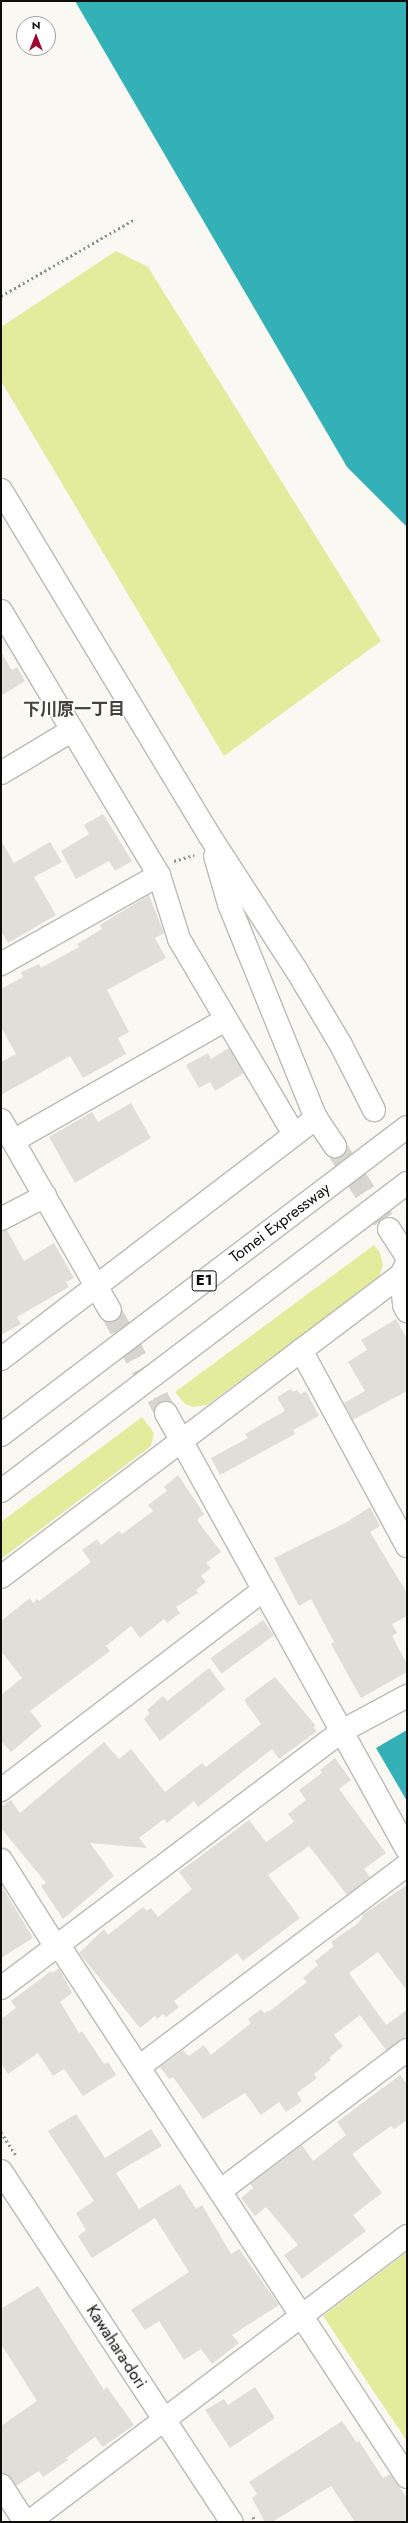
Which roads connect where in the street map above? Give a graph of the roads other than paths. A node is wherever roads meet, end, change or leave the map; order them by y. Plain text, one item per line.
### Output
1 (1, 490) edge
2 (1, 611) edge
3 (71, 731) junction
4 (1, 773) edge
5 (211, 842) junction
6 (157, 871) junction
7 (1, 964) edge
8 (225, 1020) junction
9 (374, 1110) dead end
10 (316, 1118) junction
11 (1, 1120) edge
12 (407, 1127) edge
13 (294, 1134) junction
14 (13, 1141) junction
15 (334, 1146) tunnel mouth
16 (407, 1184) edge
17 (45, 1196) junction
18 (1, 1219) edge
19 (388, 1229) tunnel mouth
20 (405, 1265) edge
21 (97, 1286) junction
22 (110, 1310) tunnel mouth
23 (407, 1311) edge
24 (301, 1350) junction
25 (1, 1359) edge
26 (166, 1413) tunnel mouth
27 (1, 1435) edge
28 (181, 1441) junction
29 (1, 1491) edge
30 (407, 1546) edge
31 (1, 1577) edge
32 (264, 1590) junction
33 (407, 1696) edge
34 (342, 1731) junction
35 (1, 1790) edge
36 (407, 1849) edge
37 (1, 1860) edge
38 (407, 1865) edge
39 (57, 1945) junction
40 (1, 1988) edge
41 (407, 2050) edge
42 (139, 2067) junction
43 (1, 2171) edge
44 (220, 2191) junction
45 (407, 2236) edge
46 (302, 2316) junction
47 (164, 2420) junction
48 (407, 2477) edge
49 (1, 2485) edge
50 (25, 2522) edge
51 (29, 2522) edge
52 (232, 2522) edge

1 - 5 main road
2 - 3 main road
3 - 4 main road
3 - 6 main road
5 - 9 main road
5 - 10 main road
6 - 7 main road
6 - 8 main road
8 - 13 main road
8 - 14 main road
10 - 13 main road
10 - 15 main road
11 - 14 main road
12 - 27 main road, Tomei Expressway / E1
13 - 21 main road
14 - 17 main road
16 - 29 main road
17 - 18 main road
17 - 21 main road
19 - 20 main road
20 - 23 main road
20 - 24 main road
21 - 22 main road
21 - 25 main road
24 - 28 main road
24 - 30 main road
26 - 28 main road
28 - 31 main road
28 - 32 main road
32 - 34 main road
32 - 35 main road
33 - 34 main road
34 - 36 main road
34 - 39 main road
37 - 39 main road
38 - 42 main road
39 - 40 main road
39 - 42 main road
41 - 44 main road
42 - 44 main road
43 - 47 main road, Kawahara-dori
44 - 46 main road
45 - 46 main road
46 - 47 main road
46 - 48 main road
47 - 51 main road
47 - 52 main road, Kawahara-dori
49 - 50 main road

